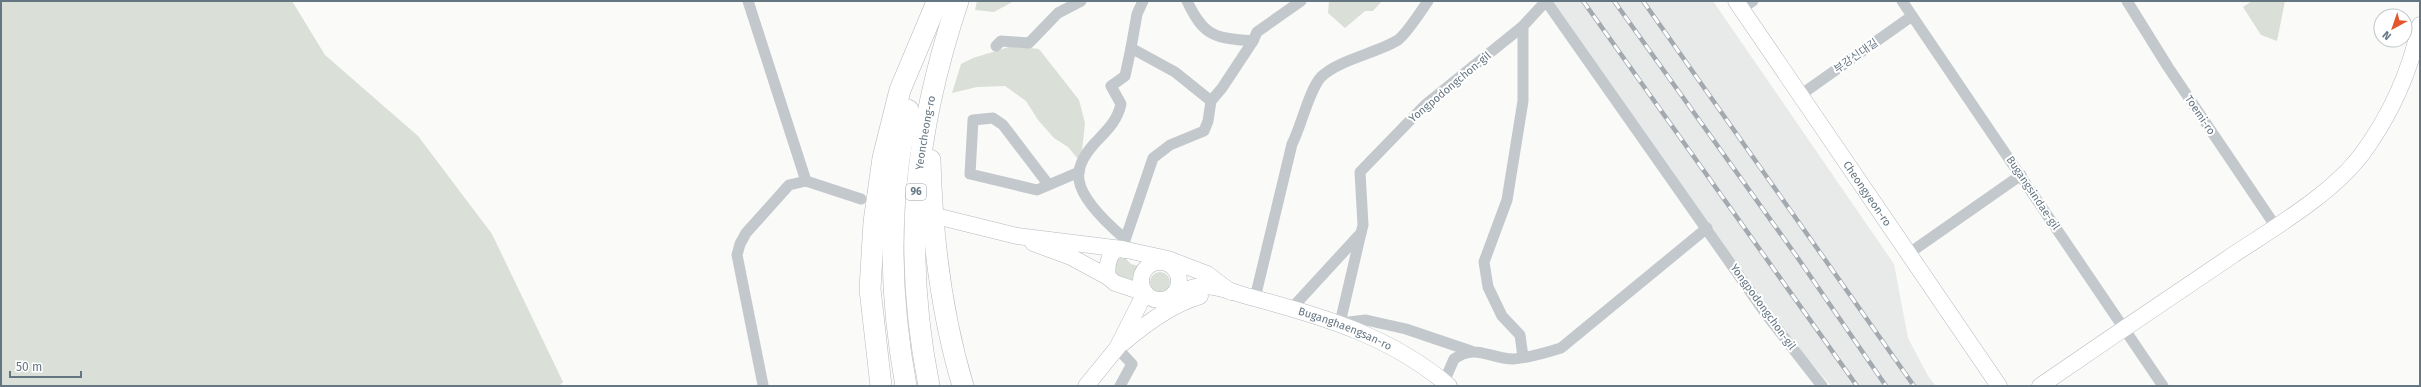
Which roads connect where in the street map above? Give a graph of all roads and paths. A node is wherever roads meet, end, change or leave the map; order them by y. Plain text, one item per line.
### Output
1 (748, 1) edge
2 (958, 1) edge
3 (1080, 1) edge
4 (1143, 1) edge
5 (1187, 1) edge
6 (1301, 1) edge
7 (1428, 1) edge
8 (1546, 1) edge
9 (1902, 1) edge
10 (2127, 1) edge
11 (937, 2) edge
12 (1743, 4) edge
13 (1912, 16) junction
14 (2420, 25) edge
15 (1523, 26) junction
16 (1253, 41) junction
17 (996, 46) dead end
18 (1131, 48) junction
19 (1800, 96) junction
20 (1211, 101) junction
21 (1079, 172) junction
22 (2021, 175) junction
23 (806, 181) junction
24 (1048, 184) junction
25 (861, 199) dead end
26 (940, 217) dead end
27 (2276, 227) junction
28 (1706, 228) junction
29 (1361, 233) junction
30 (1017, 236) junction
31 (1123, 244) junction
32 (1908, 254) junction
33 (1155, 262) junction
34 (1175, 268) junction
35 (1108, 276) junction
36 (1122, 286) junction
37 (1232, 292) junction
38 (1145, 293) junction
39 (1170, 297) junction
40 (1255, 298) junction
41 (1292, 308) junction
42 (1340, 323) junction
43 (2124, 328) junction
44 (1120, 344) junction
45 (1471, 350) junction
46 (1523, 357) junction
47 (1447, 384) edge
48 (763, 385) edge
49 (881, 386) edge
50 (906, 386) edge
51 (929, 386) edge
52 (963, 386) edge
53 (1086, 386) edge
54 (1120, 386) edge
55 (1822, 386) edge
56 (1999, 386) edge
57 (2040, 386) edge
58 (2163, 386) edge

1 - 23 street
2 - 51 highway, Yeoncheong-ro / 96
2 - 52 highway
3 - 17 street
4 - 18 street
5 - 16 street
6 - 16 street
7 - 40 street
8 - 15 street, Yongpodongchon-gil
8 - 28 street, Yongpodongchon-gil
9 - 13 street, Bugangsindae-gil
10 - 27 street, Toemi-ro
11 - 49 highway
11 - 50 highway, Yeoncheong-ro / 96
12 - 19 street, Cheongyeon-ro
13 - 19 street, 부강신대길
13 - 22 street, Bugangsindae-gil
14 - 27 street
15 - 29 street, Yongpodongchon-gil
15 - 46 street
16 - 20 street
18 - 20 street
18 - 21 street
19 - 32 street, Cheongyeon-ro
20 - 31 street
21 - 24 street
21 - 31 street
22 - 32 street
22 - 43 street, Bugangsindae-gil
23 - 25 street
23 - 48 street
24 - 24 street
26 - 30 street
27 - 43 street
28 - 46 street
28 - 55 street, Yongpodongchon-gil
29 - 41 street
29 - 42 street, Yongpodongchon-gil
30 - 31 street
30 - 35 street
31 - 33 street
31 - 35 street
31 - 37 street
32 - 56 street, Cheongyeon-ro
33 - 34 street
33 - 38 street
34 - 37 street
34 - 39 street
35 - 36 street
36 - 38 street
36 - 44 street
37 - 39 street
37 - 40 street, Buganghaengsan-ro
37 - 44 street
38 - 39 street
38 - 44 street
39 - 44 street
40 - 41 street, Buganghaengsan-ro
41 - 42 street, Buganghaengsan-ro
42 - 45 street
42 - 47 street, Buganghaengsan-ro
43 - 57 street
43 - 58 street, Bugangsindae-gil
44 - 53 street
44 - 54 street
45 - 46 street
45 - 47 street

